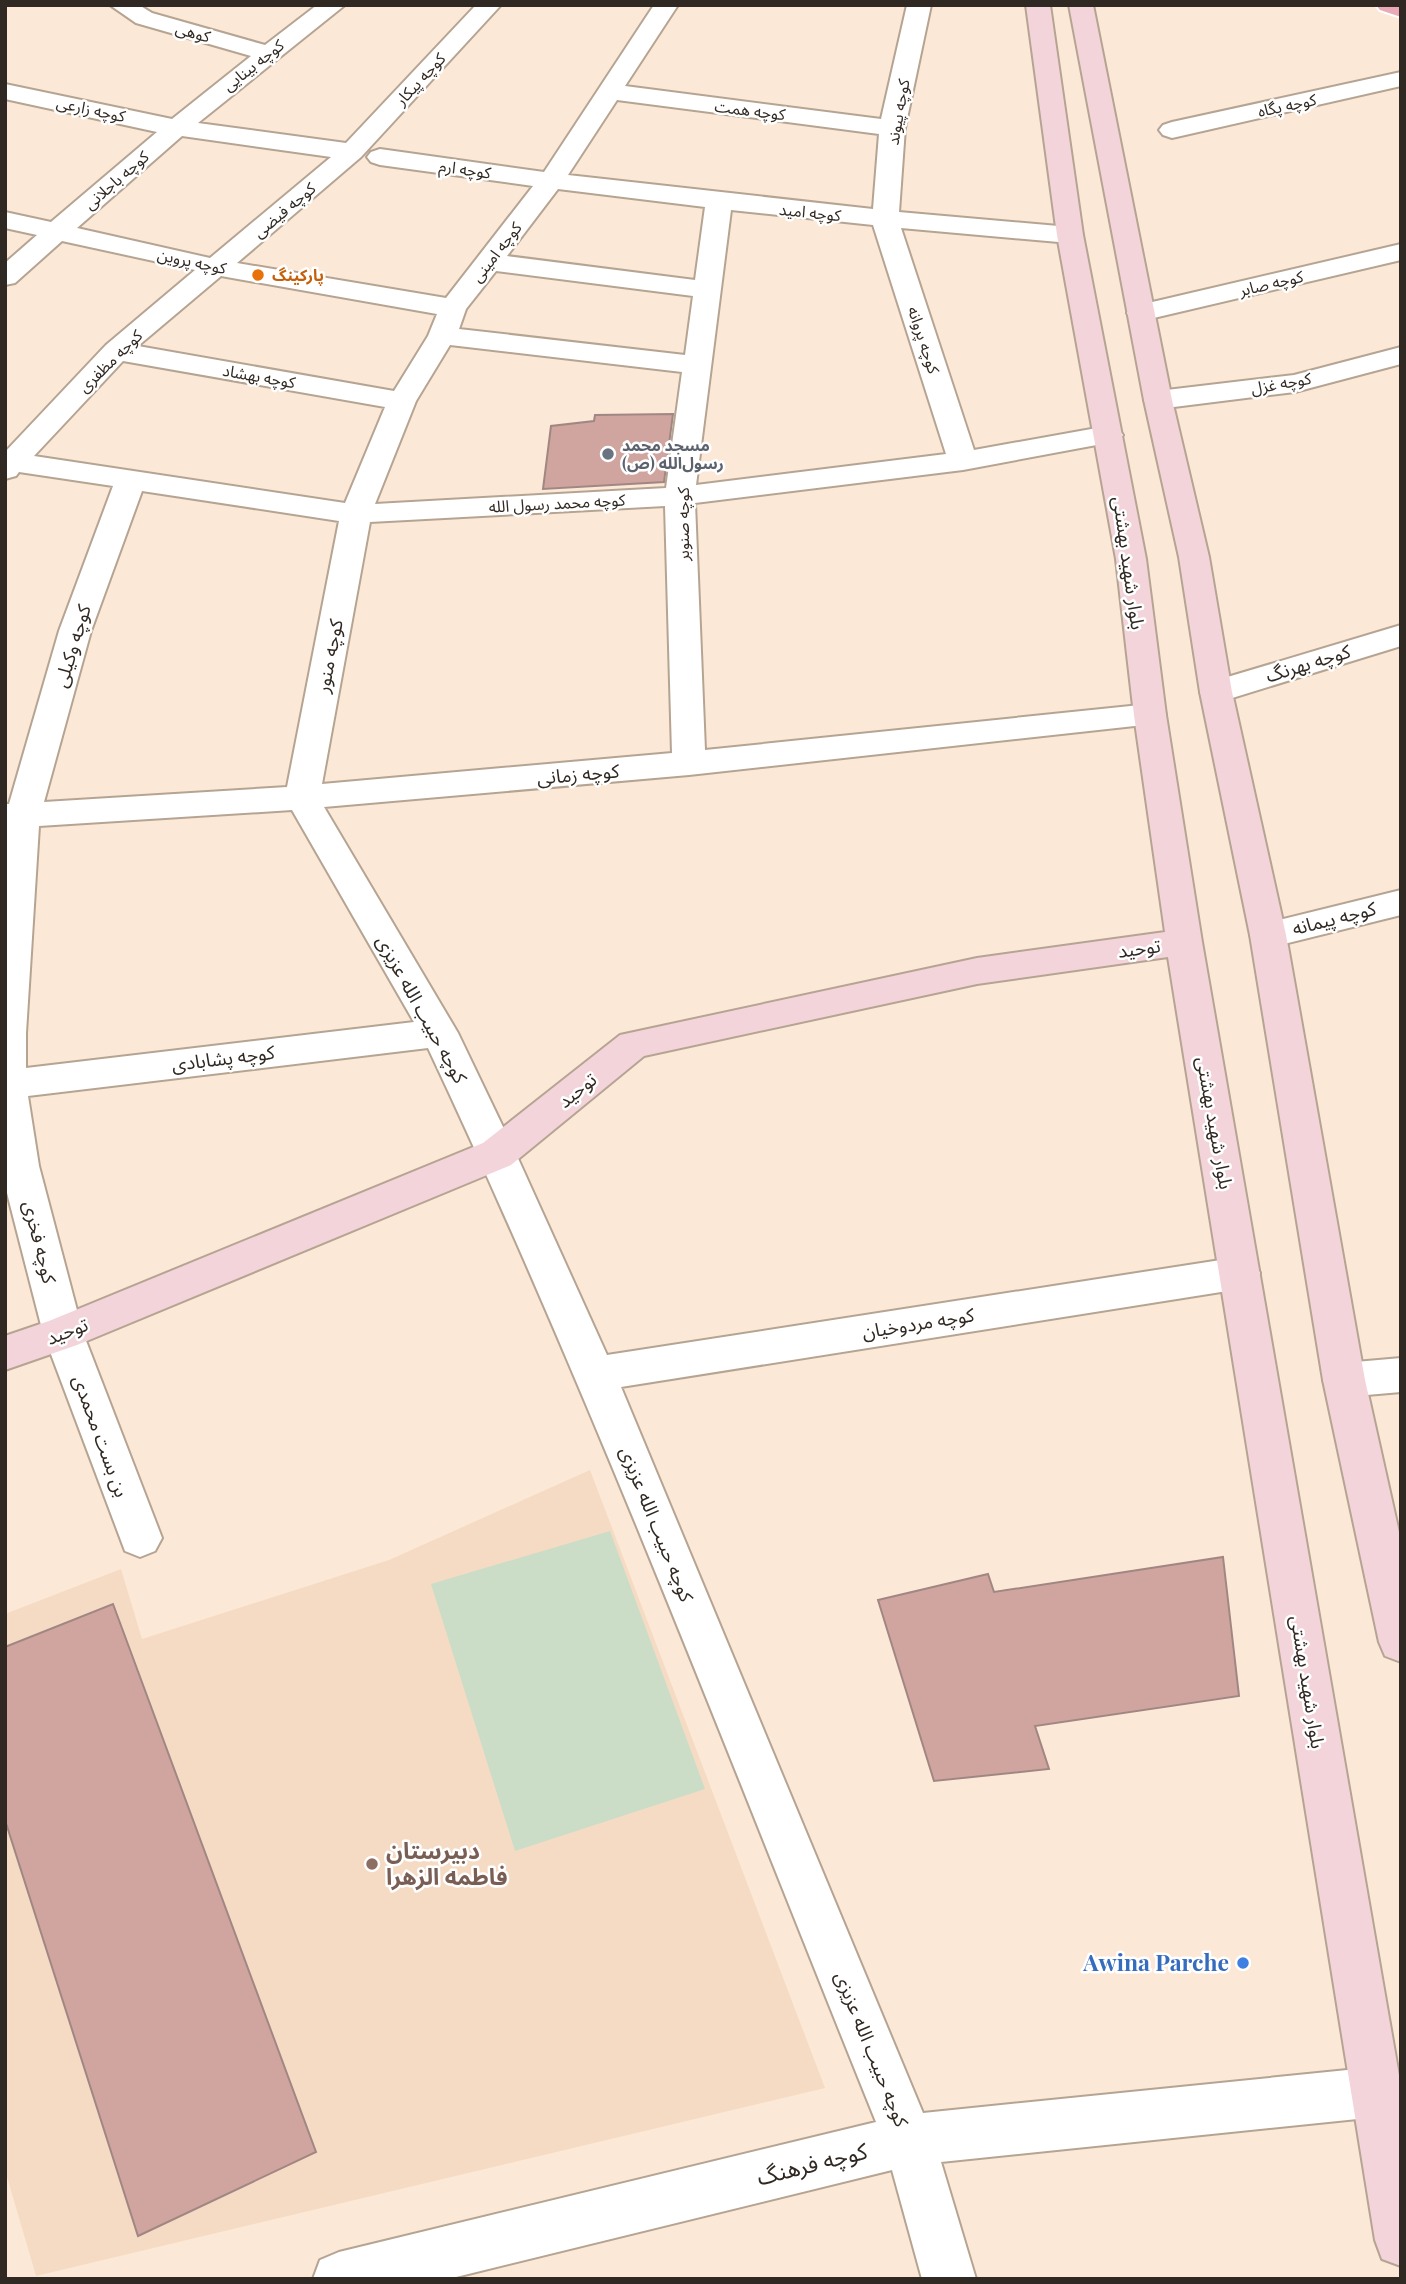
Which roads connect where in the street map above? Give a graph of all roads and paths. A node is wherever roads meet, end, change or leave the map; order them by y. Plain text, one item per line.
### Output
1 (122, 5) edge
2 (333, 5) edge
3 (489, 5) edge
4 (666, 5) edge
5 (919, 5) edge
6 (1038, 5) edge
7 (1081, 5) edge
8 (1388, 5) edge
9 (1401, 10) edge
10 (267, 53) junction
11 (1401, 79) edge
12 (5, 90) edge
13 (608, 92) junction
14 (176, 128) junction
15 (892, 128) junction
16 (1172, 130) dead end
17 (352, 152) junction
18 (380, 157) dead end
19 (550, 182) junction
20 (719, 202) junction
21 (5, 220) edge
22 (885, 220) junction
23 (56, 232) junction
24 (1070, 235) junction
25 (1401, 252) edge
26 (488, 262) junction
27 (216, 267) junction
28 (5, 276) edge
29 (708, 290) junction
30 (453, 308) junction
31 (1141, 313) junction
32 (442, 335) junction
33 (116, 351) junction
34 (1401, 355) edge
35 (697, 365) junction
36 (1158, 400) junction
37 (402, 401) junction
38 (1108, 435) junction
39 (963, 460) junction
40 (8, 464) edge
41 (131, 479) junction
42 (680, 495) junction
43 (356, 514) junction
44 (1401, 635) edge
45 (1216, 691) junction
46 (1150, 715) junction
47 (689, 764) junction
48 (302, 798) junction
49 (14, 816) edge
50 (1401, 901) edge
51 (1268, 936) junction
52 (1184, 942) junction
53 (439, 1032) junction
54 (6, 1033) edge
55 (7, 1084) junction
56 (497, 1154) junction
57 (1240, 1273) junction
58 (63, 1333) junction
59 (5, 1353) edge
60 (595, 1374) junction
61 (1401, 1375) edge
62 (1344, 1380) junction
63 (140, 1538) dead end
64 (1401, 1642) edge
65 (1377, 2092) junction
66 (909, 2140) junction
67 (1401, 2240) edge
68 (339, 2279) edge
69 (950, 2279) edge

1 - 10 street, کوهی
2 - 10 street, کوچه بینایی
3 - 17 street, کوچه پیکار
4 - 13 street, کوچه امینی
5 - 15 street, کوچه پیوند
6 - 24 main road, بلوار شهید بهشتی
7 - 31 main road
8 - 9 main road
10 - 14 street, کوچه بینایی
11 - 16 street, کوچه پگاه
12 - 14 street, کوچه زارعی
13 - 15 street, کوچه همت
13 - 19 street, کوچه امینی
14 - 17 street, کوچه زارعی
14 - 23 street, کوچه باجلانی
15 - 22 street, کوچه پیوند
17 - 27 street, کوچه فیضی
18 - 19 street, کوچه ارم
19 - 20 street, کوچه امید
19 - 26 street, کوچه امینی
20 - 22 street, کوچه امید
20 - 29 street, کوچه صنوبر
21 - 23 street, کوچه پروین
22 - 24 street, کوچه امید
22 - 39 street, کوچه پروانه
23 - 27 street, کوچه پروین
23 - 28 street, کوچه باجلانی
24 - 38 main road, بلوار شهید بهشتی
25 - 31 street, کوچه صابر
26 - 29 street
26 - 30 street, کوچه امینی
27 - 30 street, کوچه پروین
27 - 33 street, کوچه مظفری
29 - 35 street, کوچه صنوبر
30 - 32 street, کوچه امینی
31 - 36 main road
32 - 35 street
32 - 37 street, کوچه امینی
33 - 37 street, کوچه بهشاد
33 - 40 street, کوچه مظفری
34 - 36 street, کوچه غزل
35 - 42 street, کوچه صنوبر
36 - 45 main road
37 - 43 street, کوچه امینی
38 - 39 street, کوچه محمد رسول الله
38 - 46 main road, بلوار شهید بهشتی
39 - 42 street, کوچه محمد رسول الله
40 - 41 street, کوچه محمد رسول الله
41 - 43 street, کوچه محمد رسول الله
41 - 49 street, کوچه وکیلی
42 - 43 street, کوچه محمد رسول الله
42 - 47 street, کوچه صنوبر
43 - 48 street, کوچه منور
44 - 45 street, کوچه بهرنگ
45 - 51 main road
46 - 47 street, کوچه زمانی
46 - 52 main road, بلوار شهید بهشتی
47 - 48 street, کوچه زمانی
48 - 49 street, کوچه زمانی
48 - 53 street, کوچه حبیب الله عزیزی
49 - 54 street, کوچه فخری
50 - 51 street, کوچه پیمانه
51 - 62 main road
52 - 56 main road, توحید
52 - 57 main road, بلوار شهید بهشتی
53 - 55 street, کوچه پشابادی
53 - 56 street, کوچه حبیب الله عزیزی
54 - 55 street, کوچه فخری
55 - 58 street, کوچه فخری
56 - 58 main road, توحید
56 - 60 street, کوچه حبیب الله عزیزی
57 - 60 street, کوچه مردوخیان
57 - 65 main road, بلوار شهید بهشتی
58 - 59 main road, توحید
58 - 63 street, بن بست محمدی
60 - 66 street, کوچه حبیب الله عزیزی
61 - 62 street
62 - 64 main road
65 - 66 street, کوچه فرهنگ
65 - 67 main road, بلوار شهید بهشتی
66 - 68 street, کوچه فرهنگ
66 - 69 street, کوچه حبیب الله عزیزی

